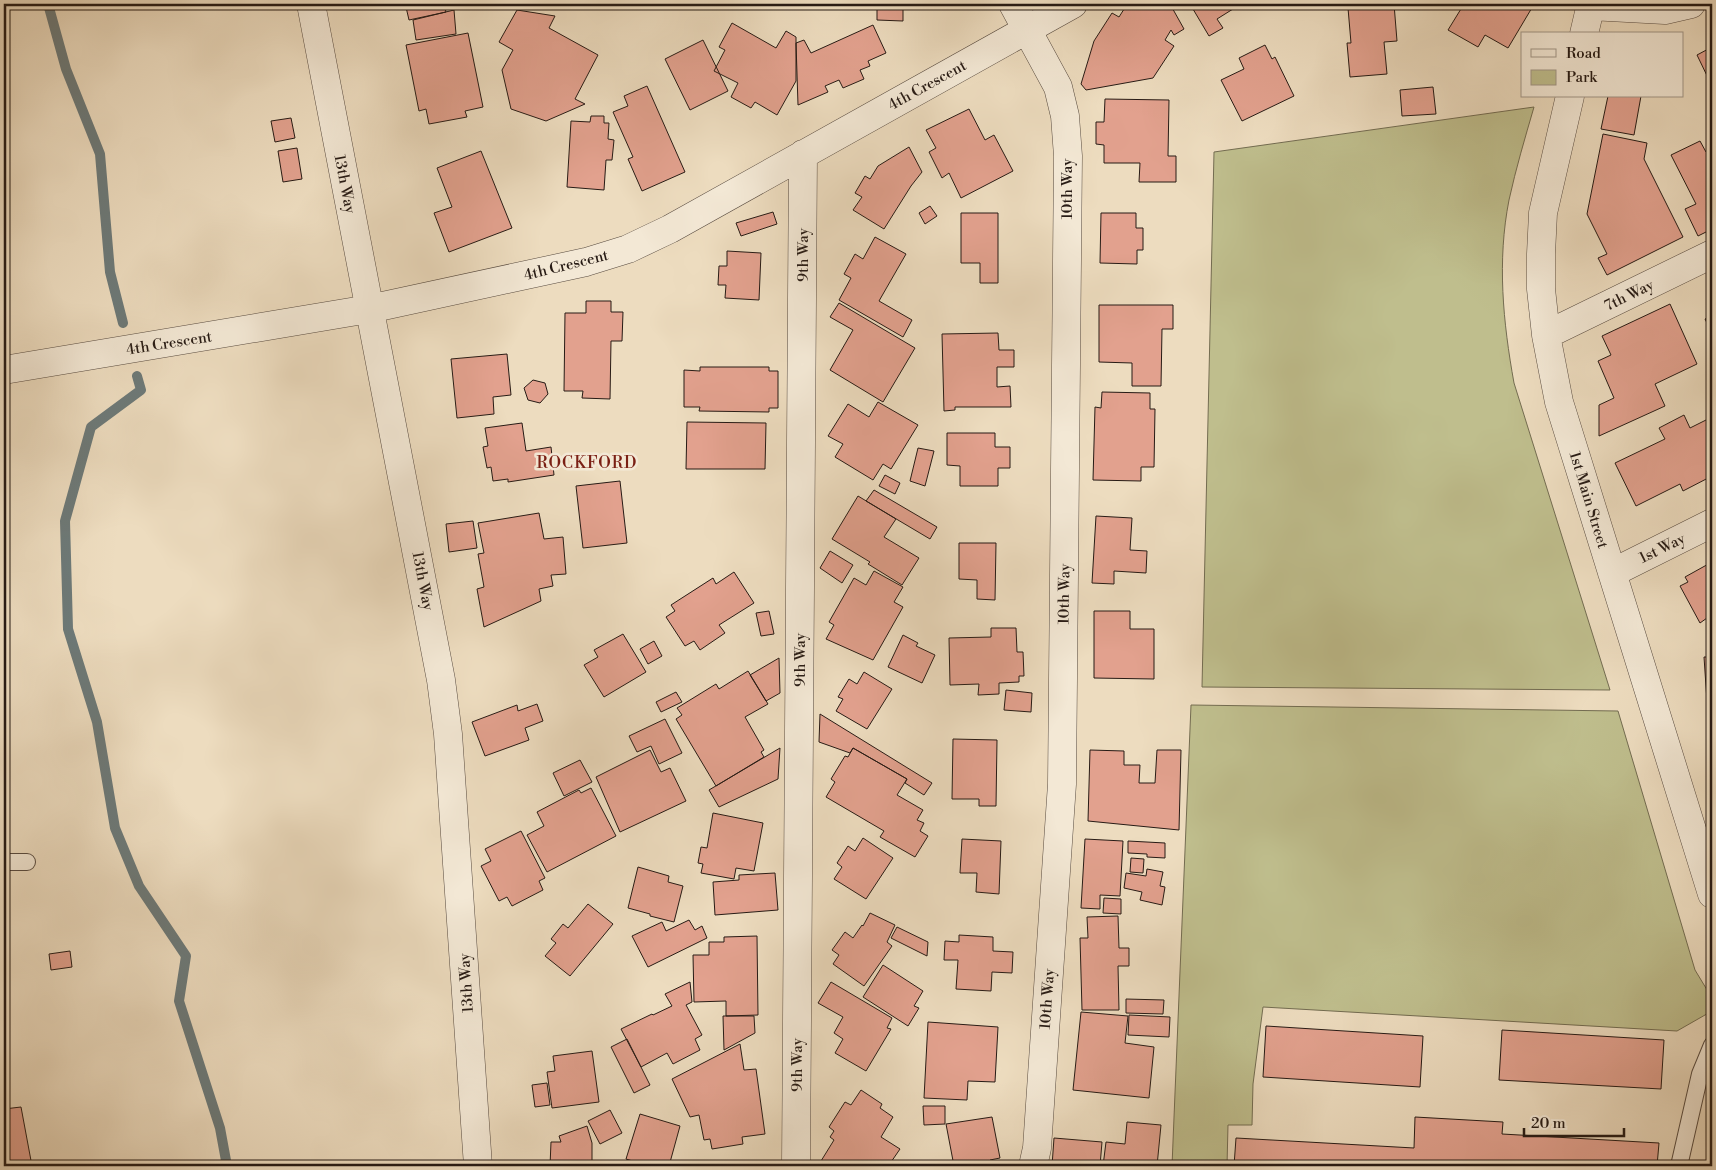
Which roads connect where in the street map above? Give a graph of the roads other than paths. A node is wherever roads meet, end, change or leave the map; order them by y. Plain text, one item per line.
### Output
1 (311, 4) edge
2 (1013, 4) edge
3 (1073, 4) edge
4 (1691, 4) edge
5 (1590, 5) edge
6 (1028, 29) junction
7 (1584, 32) edge
8 (1570, 98) edge
9 (803, 154) junction
10 (1712, 254) edge
11 (369, 309) junction
12 (1546, 335) junction
13 (4, 370) edge
14 (1712, 523) edge
15 (1612, 573) junction
16 (4, 862) edge
17 (27, 862) dead end
18 (1712, 894) edge
19 (1712, 1045) edge
20 (478, 1166) edge
21 (796, 1166) edge
22 (1033, 1166) edge
23 (1679, 1166) edge

1 - 11 street, 13th Way
2 - 6 street, 10th Way
3 - 6 street, 4th Crescent
4 - 5 street
5 - 7 street
6 - 9 street, 4th Crescent
6 - 22 street, 10th Way
8 - 12 street, 1st Main Street
9 - 11 street, 4th Crescent
9 - 21 street, 9th Way
10 - 12 street, 7th Way
11 - 13 street, 4th Crescent
11 - 20 street, 13th Way
12 - 15 street, 1st Main Street
14 - 15 street, 1st Way
15 - 18 street, 1st Main Street
16 - 17 lane
19 - 23 lane

